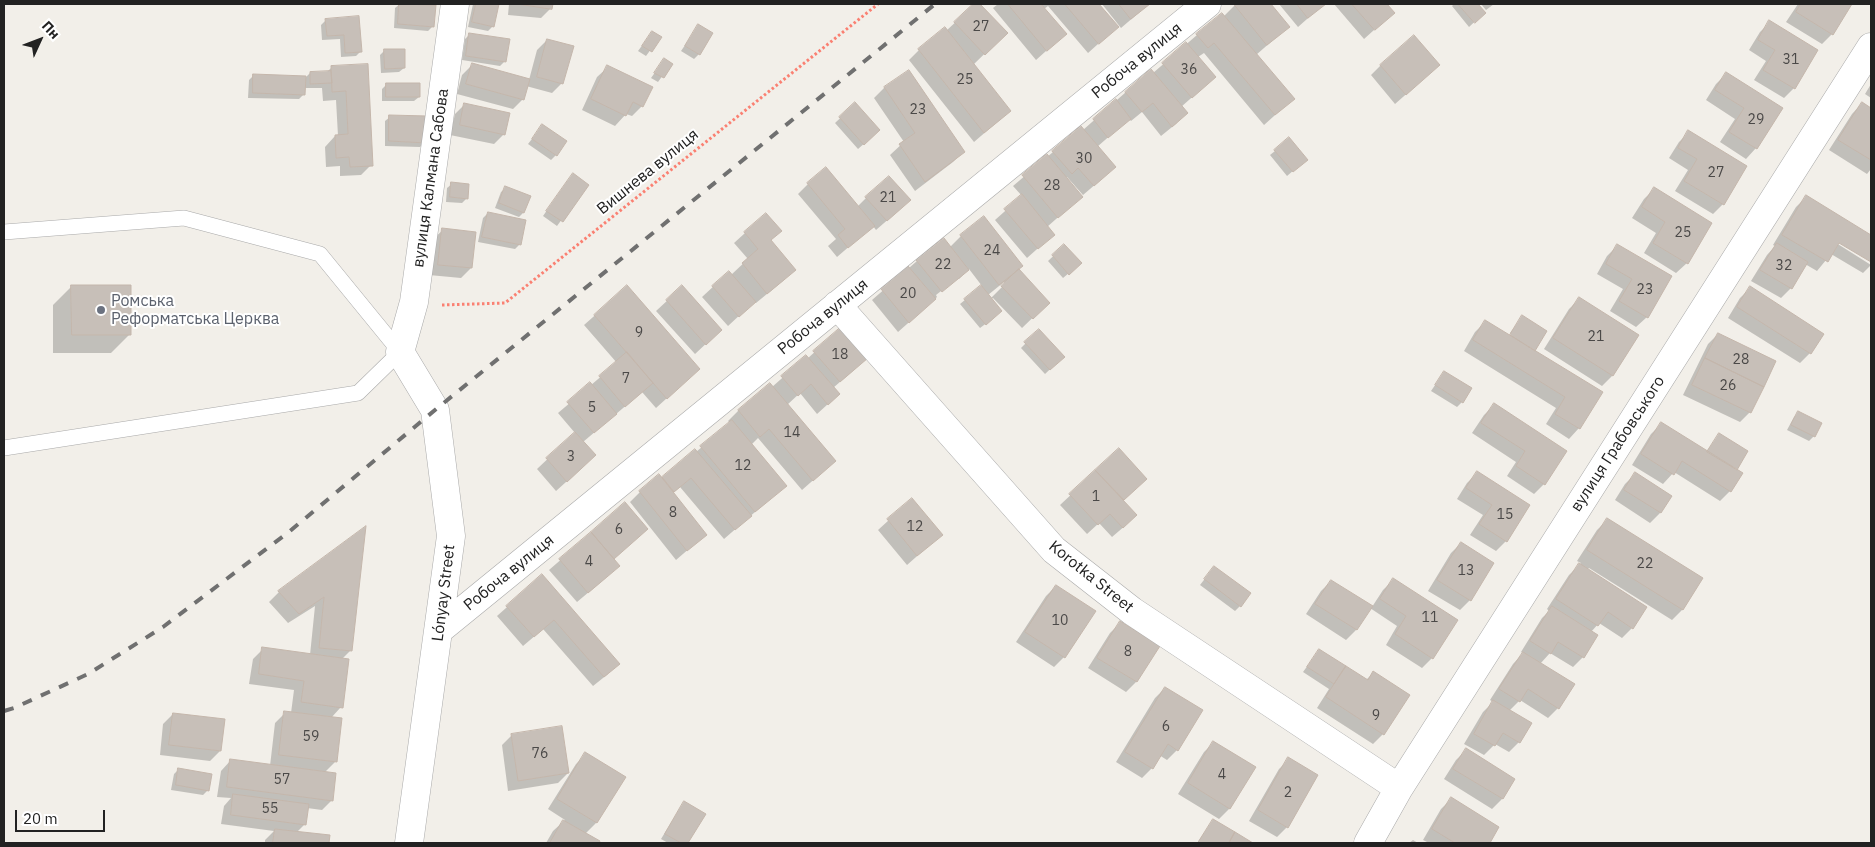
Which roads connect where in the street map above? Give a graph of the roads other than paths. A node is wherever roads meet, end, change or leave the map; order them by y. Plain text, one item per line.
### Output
1 (455, 4) edge
2 (1207, 4) edge
3 (1871, 46) edge
4 (4, 232) edge
5 (838, 305) junction
6 (400, 352) junction
7 (4, 448) edge
8 (440, 630) junction
9 (1399, 788) junction
10 (409, 843) edge
11 (1368, 843) edge

1 - 6 street, вулиця Калмана Сабова
2 - 5 street, Робоча вулиця
3 - 9 street, вулиця Грабовського
4 - 6 lane
5 - 8 street, Робоча вулиця
5 - 9 street, Korotka Street
6 - 7 lane
6 - 8 street, Lónyay Street
8 - 10 street, Lónyay Street
9 - 11 street, вулиця Грабовського

